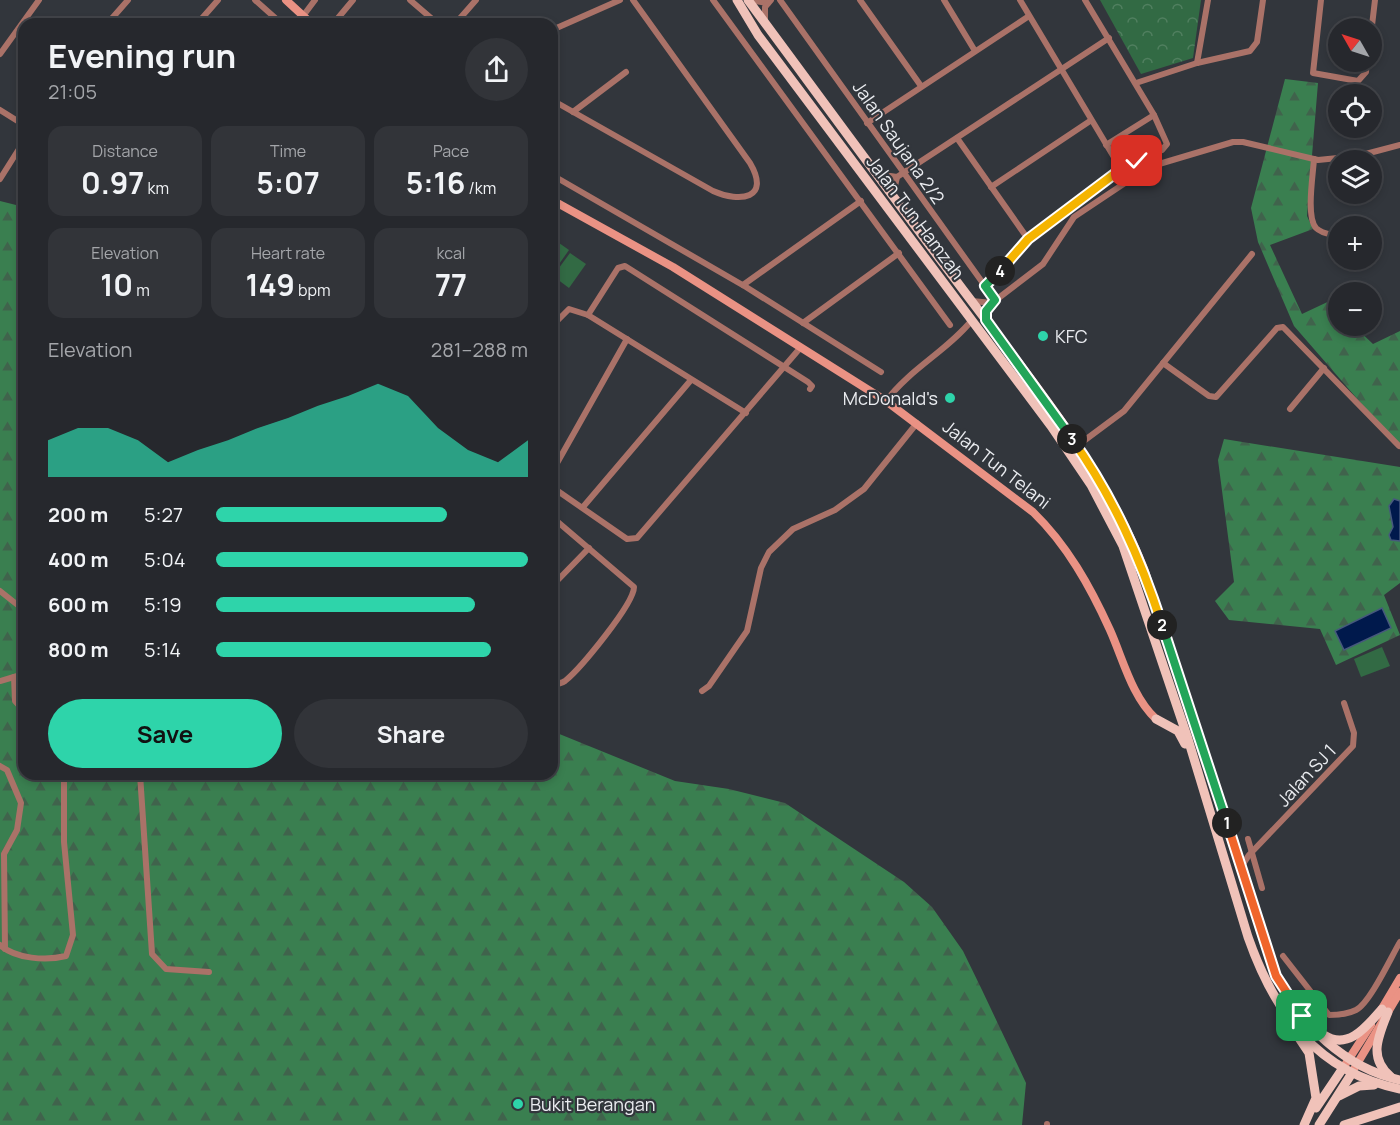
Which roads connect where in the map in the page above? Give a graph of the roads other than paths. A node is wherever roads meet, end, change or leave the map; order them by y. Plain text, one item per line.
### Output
1 (39, 0) edge
2 (128, 0) edge
3 (218, 0) edge
4 (255, 0) edge
5 (286, 0) edge
6 (315, 0) edge
7 (353, 0) edge
8 (410, 0) edge
9 (476, 0) edge
10 (620, 0) edge
11 (633, 0) edge
12 (712, 0) edge
13 (735, 0) edge
14 (749, 0) edge
15 (780, 0) edge
16 (860, 0) edge
17 (944, 0) edge
18 (1020, 0) edge
19 (1085, 0) edge
20 (1208, 0) edge
21 (1263, 0) edge
22 (1321, 0) edge
23 (1376, 0) edge
24 (770, 1) edge
25 (303, 16) junction
26 (1029, 16) junction
27 (26, 18) edge
28 (112, 18) edge
29 (202, 18) edge
30 (275, 18) edge
31 (305, 18) edge
32 (340, 18) edge
33 (431, 18) edge
34 (460, 18) edge
35 (1373, 18) edge
36 (765, 23) junction
37 (558, 27) edge
38 (18, 29) edge
39 (1109, 38) junction
40 (975, 51) junction
41 (0, 54) edge
42 (1197, 63) junction
43 (1060, 70) junction
44 (626, 72) dead end
45 (1364, 72) edge
46 (1136, 83) junction
47 (921, 86) junction
48 (558, 103) edge
49 (0, 110) edge
50 (573, 112) junction
51 (1154, 115) junction
52 (18, 121) edge
53 (1090, 121) junction
54 (867, 123) junction
55 (957, 138) junction
56 (1106, 145) junction
57 (1400, 145) edge
58 (1165, 147) junction
59 (18, 150) edge
60 (1174, 159) junction
61 (1314, 159) junction
62 (1121, 169) junction
63 (877, 174) junction
64 (899, 175) junction
65 (558, 178) edge
66 (0, 179) edge
67 (991, 187) junction
68 (893, 196) junction
69 (861, 201) junction
70 (558, 203) edge
71 (1328, 234) edge
72 (1028, 239) junction
73 (899, 253) junction
74 (1252, 254) dead end
75 (743, 285) junction
76 (985, 286) junction
77 (971, 300) junction
78 (993, 301) junction
79 (588, 315) junction
80 (558, 320) edge
81 (972, 320) junction
82 (986, 320) junction
83 (803, 323) junction
84 (950, 325) dead end
85 (627, 339) junction
86 (801, 347) junction
87 (1163, 363) junction
88 (786, 368) junction
89 (1324, 368) junction
90 (881, 372) dead end
91 (691, 380) junction
92 (810, 389) dead end
93 (886, 401) junction
94 (1290, 408) dead end
95 (746, 413) junction
96 (917, 423) junction
97 (1077, 446) junction
98 (1399, 446) edge
99 (558, 461) edge
100 (558, 491) edge
101 (584, 507) junction
102 (558, 522) edge
103 (589, 548) junction
104 (558, 580) edge
105 (0, 591) edge
106 (18, 605) edge
107 (1160, 651) junction
108 (18, 676) edge
109 (14, 677) junction
110 (0, 681) edge
111 (558, 682) edge
112 (702, 691) dead end
113 (1344, 703) dead end
114 (18, 704) edge
115 (1156, 719) junction
116 (0, 766) edge
117 (64, 780) edge
118 (140, 780) edge
119 (1203, 791) junction
120 (1248, 839) dead end
121 (1235, 850) junction
122 (1250, 854) junction
123 (1240, 868) junction
124 (1262, 888) dead end
125 (1400, 942) edge
126 (2, 947) edge
127 (1283, 956) dead end
128 (209, 972) dead end
129 (1400, 978) edge
130 (1400, 992) edge
131 (1275, 1000) junction
132 (1385, 1011) junction
133 (1302, 1016) junction
134 (1349, 1059) junction
135 (1358, 1064) junction
136 (1343, 1068) junction
137 (1352, 1073) junction
138 (1397, 1080) edge
139 (1379, 1085) junction
140 (1400, 1089) edge
141 (1334, 1101) junction
142 (1400, 1107) edge
143 (1305, 1125) edge
144 (1319, 1125) edge
145 (1344, 1125) edge

1 - 27 street
2 - 28 street
3 - 29 street
4 - 30 street
5 - 25 street
6 - 25 street
7 - 32 street
8 - 33 street
9 - 34 street
10 - 37 street
11 - 50 street
12 - 69 street
13 - 81 main road, Jalan Tun Hamzah
14 - 24 street
14 - 36 main road, Jalan Tun Hamzah
15 - 54 street, Jalan Saujana 2/2
16 - 47 street
17 - 40 street
18 - 26 street
19 - 39 street
20 - 42 street
21 - 42 street
22 - 45 street
23 - 35 street
24 - 36 street
25 - 31 street
26 - 40 street
26 - 43 street
36 - 63 main road, Jalan Tun Hamzah
38 - 41 street
39 - 43 street
39 - 46 street
40 - 47 street
42 - 46 street
43 - 53 street
43 - 55 street
44 - 50 street
46 - 51 street
47 - 54 street
48 - 50 street
49 - 52 street
51 - 56 street
51 - 58 street
53 - 56 street
53 - 67 street
54 - 64 street, Jalan Saujana 2/2
55 - 64 street
55 - 67 street
56 - 62 street
57 - 61 street
58 - 60 street
58 - 62 street
59 - 66 street
60 - 61 street
60 - 78 street
61 - 71 street
62 - 72 street
63 - 64 street
63 - 68 main road, Jalan Tun Hamzah
64 - 68 street
64 - 76 street, Jalan Saujana 2/2
65 - 75 street
67 - 72 street
68 - 77 main road, Jalan Tun Hamzah
69 - 73 street
69 - 75 street
70 - 86 street, Jalan Tun Telani
72 - 76 street
73 - 83 street
73 - 84 street
74 - 87 street
75 - 83 street
76 - 78 street, Jalan Saujana 2/2
77 - 78 street
77 - 82 main road, Jalan Tun Hamzah
78 - 82 street
79 - 80 street
79 - 85 street
79 - 88 street
81 - 93 street
81 - 107 main road, Jalan Tun Hamzah
82 - 97 main road, Jalan Tun Hamzah
83 - 90 street
85 - 91 street
85 - 99 street
86 - 88 street
86 - 93 street, Jalan Tun Telani
87 - 89 street
87 - 97 street
88 - 92 street
88 - 95 street
89 - 94 street
89 - 98 street
91 - 95 street
91 - 101 street
93 - 96 street, Jalan Tun Telani
95 - 101 street
96 - 112 street
96 - 115 street, Jalan Tun Telani
97 - 121 main road, Jalan Tun Hamzah
100 - 101 street
102 - 103 street
103 - 104 street
103 - 111 street
105 - 106 street
107 - 115 main road
107 - 119 main road, Jalan Tun Hamzah
108 - 109 street
109 - 110 street
109 - 114 street
113 - 122 street, Jalan SJ 1
115 - 119 main road
116 - 126 street
117 - 126 street
118 - 128 street
119 - 131 main road, Jalan Tun Hamzah
120 - 122 street
121 - 122 street
121 - 123 main road, Jalan Tun Hamzah
122 - 123 street, Jalan SJ 1
122 - 124 street
123 - 133 main road, Jalan Tun Hamzah
125 - 127 street
129 - 132 street
130 - 132 street
131 - 136 main road, Jalan Tun Hamzah
131 - 143 main road
132 - 133 main road
132 - 134 street
132 - 135 street
132 - 138 main road
133 - 134 main road, Jalan Tun Hamzah
134 - 135 main road, Jalan Tun Hamzah
134 - 136 street
135 - 137 street
135 - 138 main road, Jalan Tun Hamzah
136 - 137 main road, Jalan Tun Hamzah
136 - 143 main road
137 - 139 main road, Jalan Tun Hamzah
137 - 141 main road
139 - 140 main road
139 - 141 main road
141 - 144 main road
142 - 145 main road

